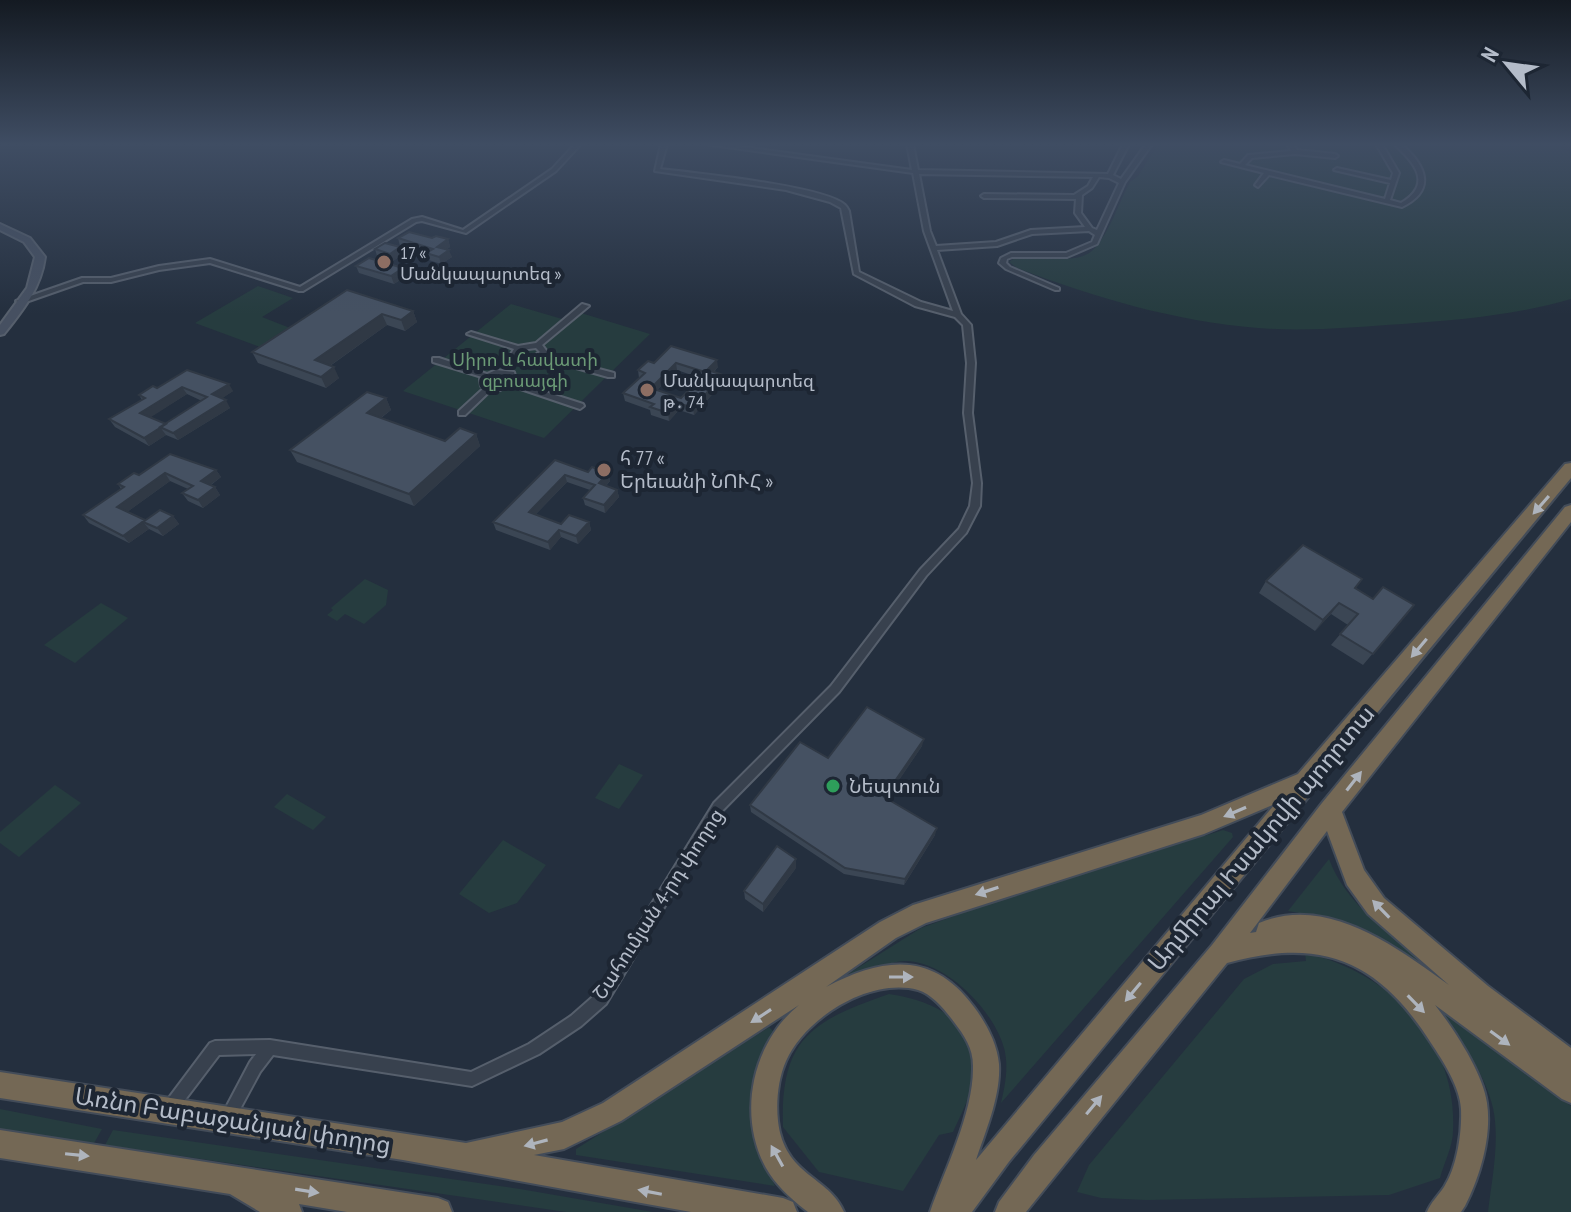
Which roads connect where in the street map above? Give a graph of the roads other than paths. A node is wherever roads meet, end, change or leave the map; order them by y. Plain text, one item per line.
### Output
1 (510, 201) edge
2 (833, 201) edge
3 (923, 201) edge
4 (1079, 201) edge
5 (1114, 201) edge
6 (1387, 201) edge
7 (1410, 201) edge
8 (0, 228) edge
9 (1090, 229) junction
10 (1099, 234) junction
11 (934, 248) junction
12 (1057, 289) dead end
13 (23, 300) junction
14 (585, 306) dead end
15 (958, 315) junction
16 (0, 329) edge
17 (471, 334) dead end
18 (538, 345) junction
19 (518, 348) junction
20 (542, 356) junction
21 (436, 360) dead end
22 (520, 361) junction
23 (507, 372) junction
24 (611, 375) dead end
25 (486, 376) junction
26 (510, 383) junction
27 (489, 388) junction
28 (580, 406) dead end
29 (462, 413) dead end
30 (1571, 468) edge
31 (1571, 511) edge
32 (1306, 780) junction
33 (1330, 810) junction
34 (1226, 945) junction
35 (270, 1047) junction
36 (1571, 1064) edge
37 (0, 1085) edge
38 (1571, 1090) edge
39 (170, 1109) junction
40 (228, 1117) junction
41 (0, 1144) edge
42 (466, 1157) junction
43 (230, 1179) junction
44 (693, 1206) edge
45 (288, 1212) edge
46 (438, 1212) edge
47 (783, 1212) edge
48 (830, 1212) edge
49 (944, 1212) edge
50 (955, 1212) edge
51 (1009, 1212) edge
52 (1441, 1212) edge

1 - 13 street
2 - 15 street
3 - 11 street, Շահումյան 4-րդ փողոց
4 - 9 street
5 - 10 street
6 - 7 street
8 - 13 main road
9 - 10 street
9 - 11 street
10 - 12 street
11 - 15 street, Շահումյան 4-րդ փողոց
13 - 16 main road
14 - 18 street
15 - 35 street, Շահումյան 4-րդ փողոց
17 - 19 street
18 - 19 street
18 - 20 street
19 - 22 street
20 - 22 street
20 - 24 street
21 - 25 street
22 - 23 street
23 - 25 street
23 - 26 street
25 - 27 street
26 - 27 street
26 - 28 street
27 - 29 street
30 -> 32 highway, Ադմիրալ Իսակովի պողոտա
33 -> 31 highway, Ադմիրալ Իսակովի պողոտա
32 -> 42 highway
32 -> 50 highway, Ադմիրալ Իսակովի պողոտա
33 - 34 highway, Ադմիրալ Իսակովի պողոտա
36 -> 33 highway
34 -> 38 highway
51 -> 34 highway, Ադմիրալ Իսակովի պողոտա
34 -> 52 highway
35 - 39 street, Շահումյան 4-րդ փողոց
35 - 40 street
37 - 39 highway, Առնո Բաբաջանյան փողոց
39 - 40 highway, Առնո Բաբաջանյան փողոց
40 - 42 highway, Առնո Բաբաջանյան փողոց
41 -> 43 highway
44 -> 42 highway, Առնո Բաբաջանյան փողոց
43 - 45 highway
43 -> 46 highway
44 - 47 highway, Առնո Բաբաջանյան փողոց
48 -> 49 highway

